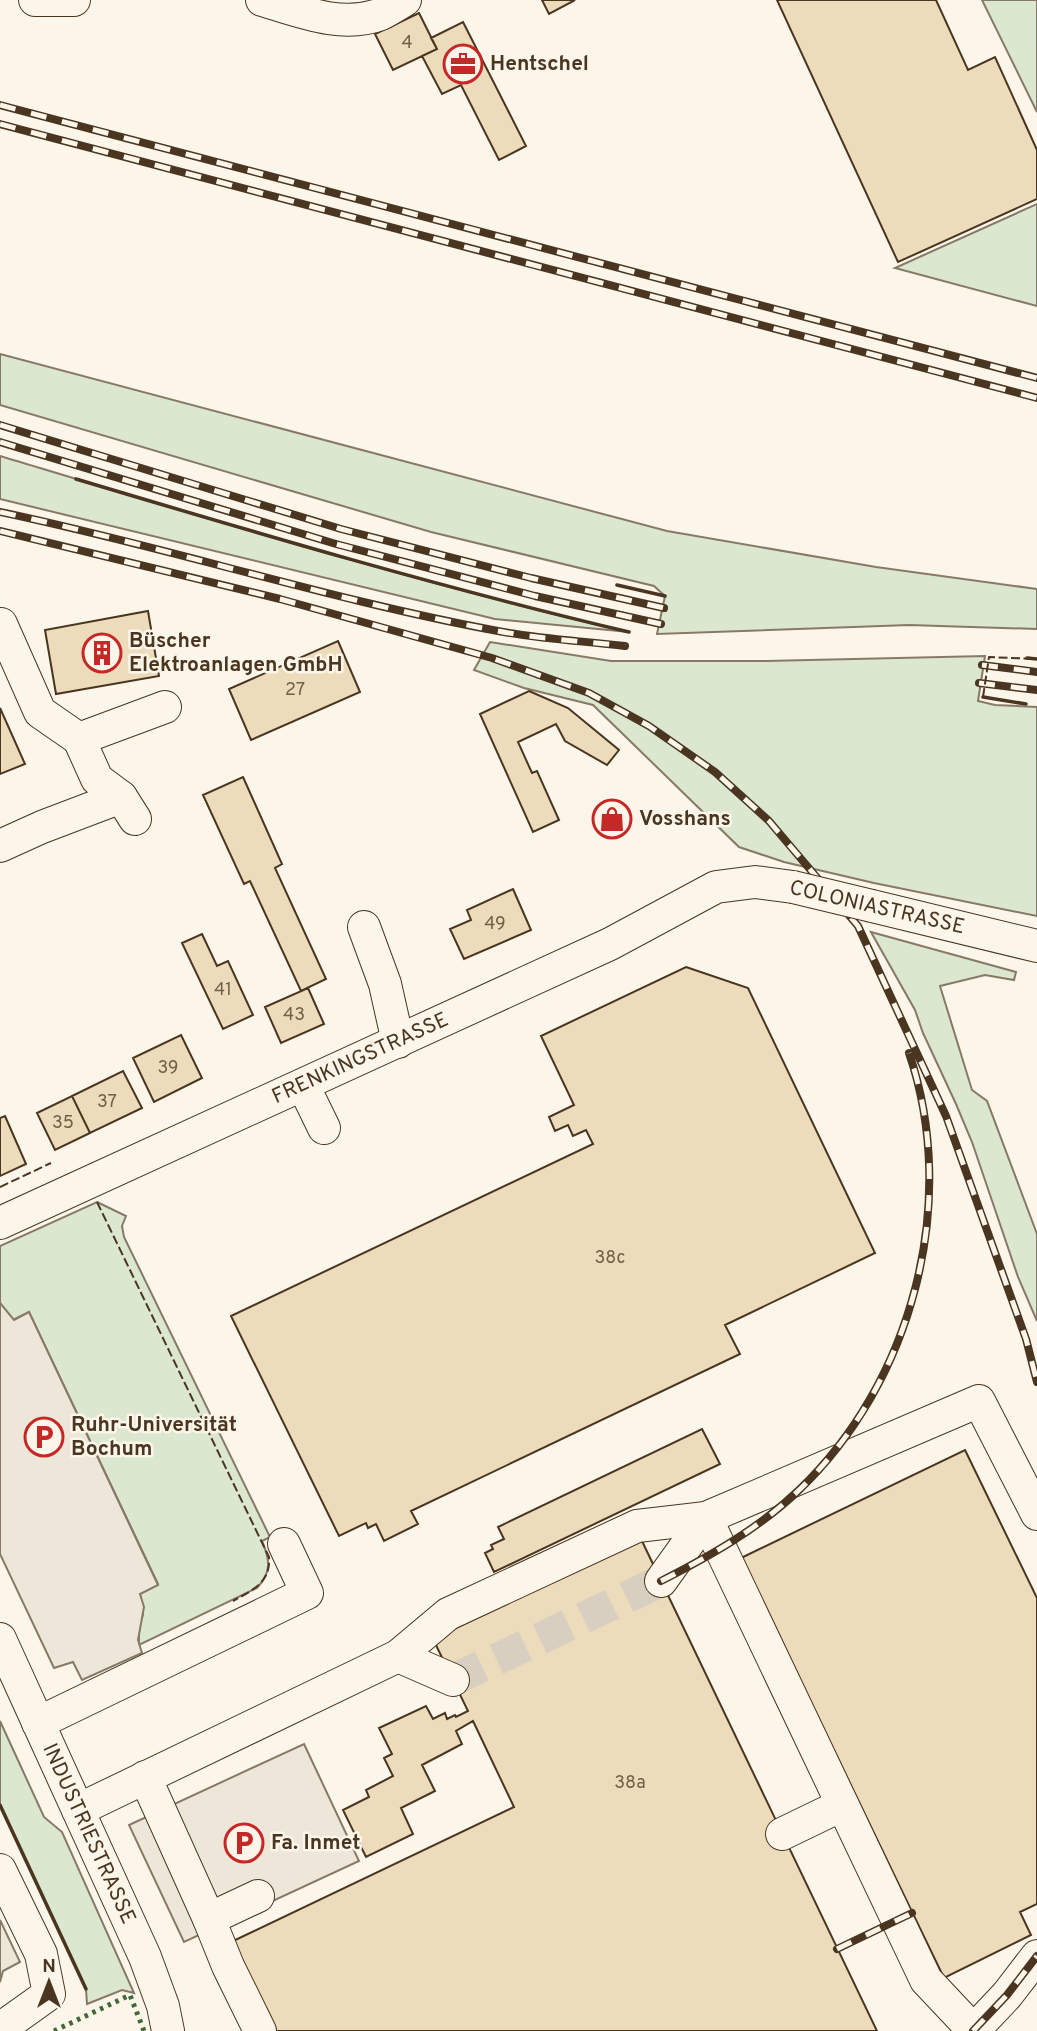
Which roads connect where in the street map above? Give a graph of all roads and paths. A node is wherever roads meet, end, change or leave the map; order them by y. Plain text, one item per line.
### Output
1 (35, 0) edge
2 (74, 0) edge
3 (405, 0) edge
4 (276, 2) edge
5 (1, 624) edge
6 (165, 707) dead end
7 (79, 739) junction
8 (0, 846) edge
9 (716, 887) joint
10 (364, 927) dead end
11 (1037, 946) edge
12 (398, 1042) junction
13 (303, 1085) junction
14 (324, 1128) dead end
15 (0, 1223) edge
16 (1037, 1514) edge
17 (706, 1518) junction
18 (284, 1544) dead end
19 (655, 1569) tunnel mouth
20 (0, 1639) edge
21 (398, 1656) junction
22 (447, 1667) tunnel mouth
23 (38, 1723) junction
24 (145, 1777) junction
25 (842, 1805) junction
26 (78, 1810) junction
27 (782, 1834) dead end
28 (0, 1870) edge
29 (258, 1896) dead end
30 (209, 1919) junction
31 (1037, 1956) edge
32 (0, 2029) edge
33 (974, 2030) edge
34 (168, 2031) edge
35 (260, 2031) edge

1 - 2 street
3 - 4 street
5 - 7 street
6 - 7 street
7 - 8 street
9 - 11 street, COLONIASTRASSE, bridge
9 - 12 street, FRENKINGSTRASSE
10 - 12 street
12 - 13 street, FRENKINGSTRASSE
13 - 14 street
13 - 15 street, FRENKINGSTRASSE
16 - 17 street
17 - 19 street
17 - 21 street
17 - 25 street
18 - 23 street
20 - 23 street, INDUSTRIESTRASSE
21 - 22 street
21 - 24 street
23 - 26 street, INDUSTRIESTRASSE
24 - 26 street
24 - 30 street
25 - 27 street
25 - 33 street
26 - 34 street, INDUSTRIESTRASSE
28 - 32 street
29 - 30 street
30 - 35 street
31 - 33 street

